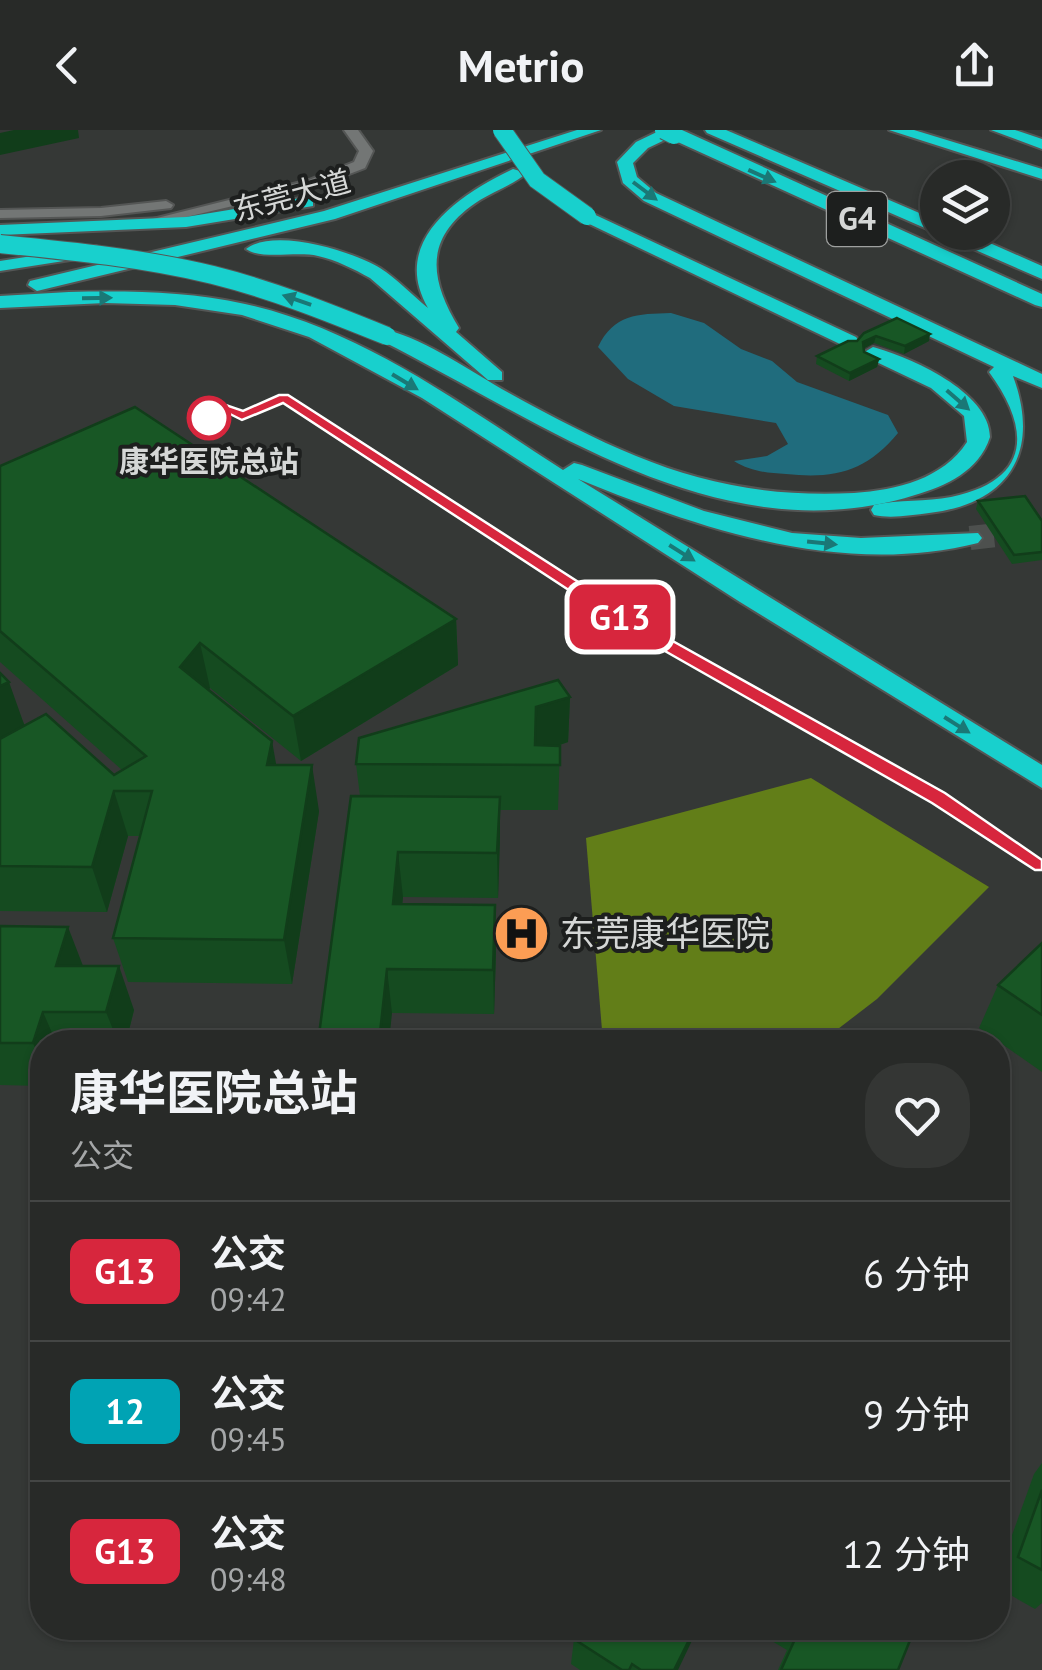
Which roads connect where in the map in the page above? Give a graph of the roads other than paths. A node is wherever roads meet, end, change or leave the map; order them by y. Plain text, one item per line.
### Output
1 (351, 130) edge
2 (502, 130) edge
3 (557, 130) edge
4 (593, 130) edge
5 (713, 130) edge
6 (896, 130) edge
7 (999, 130) edge
8 (671, 132) edge
9 (625, 135) edge
10 (1042, 144) edge
11 (562, 156) junction
12 (1042, 174) edge
13 (384, 186) junction
14 (280, 190) junction
15 (0, 214) edge
16 (920, 220) edge
17 (122, 228) junction
18 (0, 230) edge
19 (233, 241) junction
20 (0, 244) edge
21 (990, 250) edge
22 (0, 266) edge
23 (1042, 272) edge
24 (0, 292) edge
25 (0, 302) edge
26 (1042, 302) edge
27 (276, 318) junction
28 (928, 329) junction
29 (849, 341) edge
30 (466, 350) junction
31 (873, 353) edge
32 (1042, 382) edge
33 (560, 427) junction
34 (497, 437) junction
35 (727, 494) junction
36 (970, 538) tunnel mouth
37 (1042, 778) edge

1 - 14 street
2 - 29 highway, bridge
3 - 13 highway, 东莞大道
4 - 19 highway, 东莞大道
5 - 16 highway, G4
6 - 12 highway
7 - 10 highway
8 -> 26 highway, G4
8 -> 28 highway
9 - 11 highway
11 - 19 highway
11 - 30 highway
13 - 17 highway
13 - 22 highway, 东莞大道
14 - 15 street
14 - 17 street
17 - 18 highway
19 - 24 highway, 东莞大道
33 -> 20 highway, bridge
21 - 23 highway
25 -> 27 highway
27 - 30 highway
27 -> 34 highway
28 - 32 highway
28 - 35 highway
30 - 33 highway
31 -> 35 highway
33 - 35 highway
34 -> 36 highway
34 -> 37 highway

